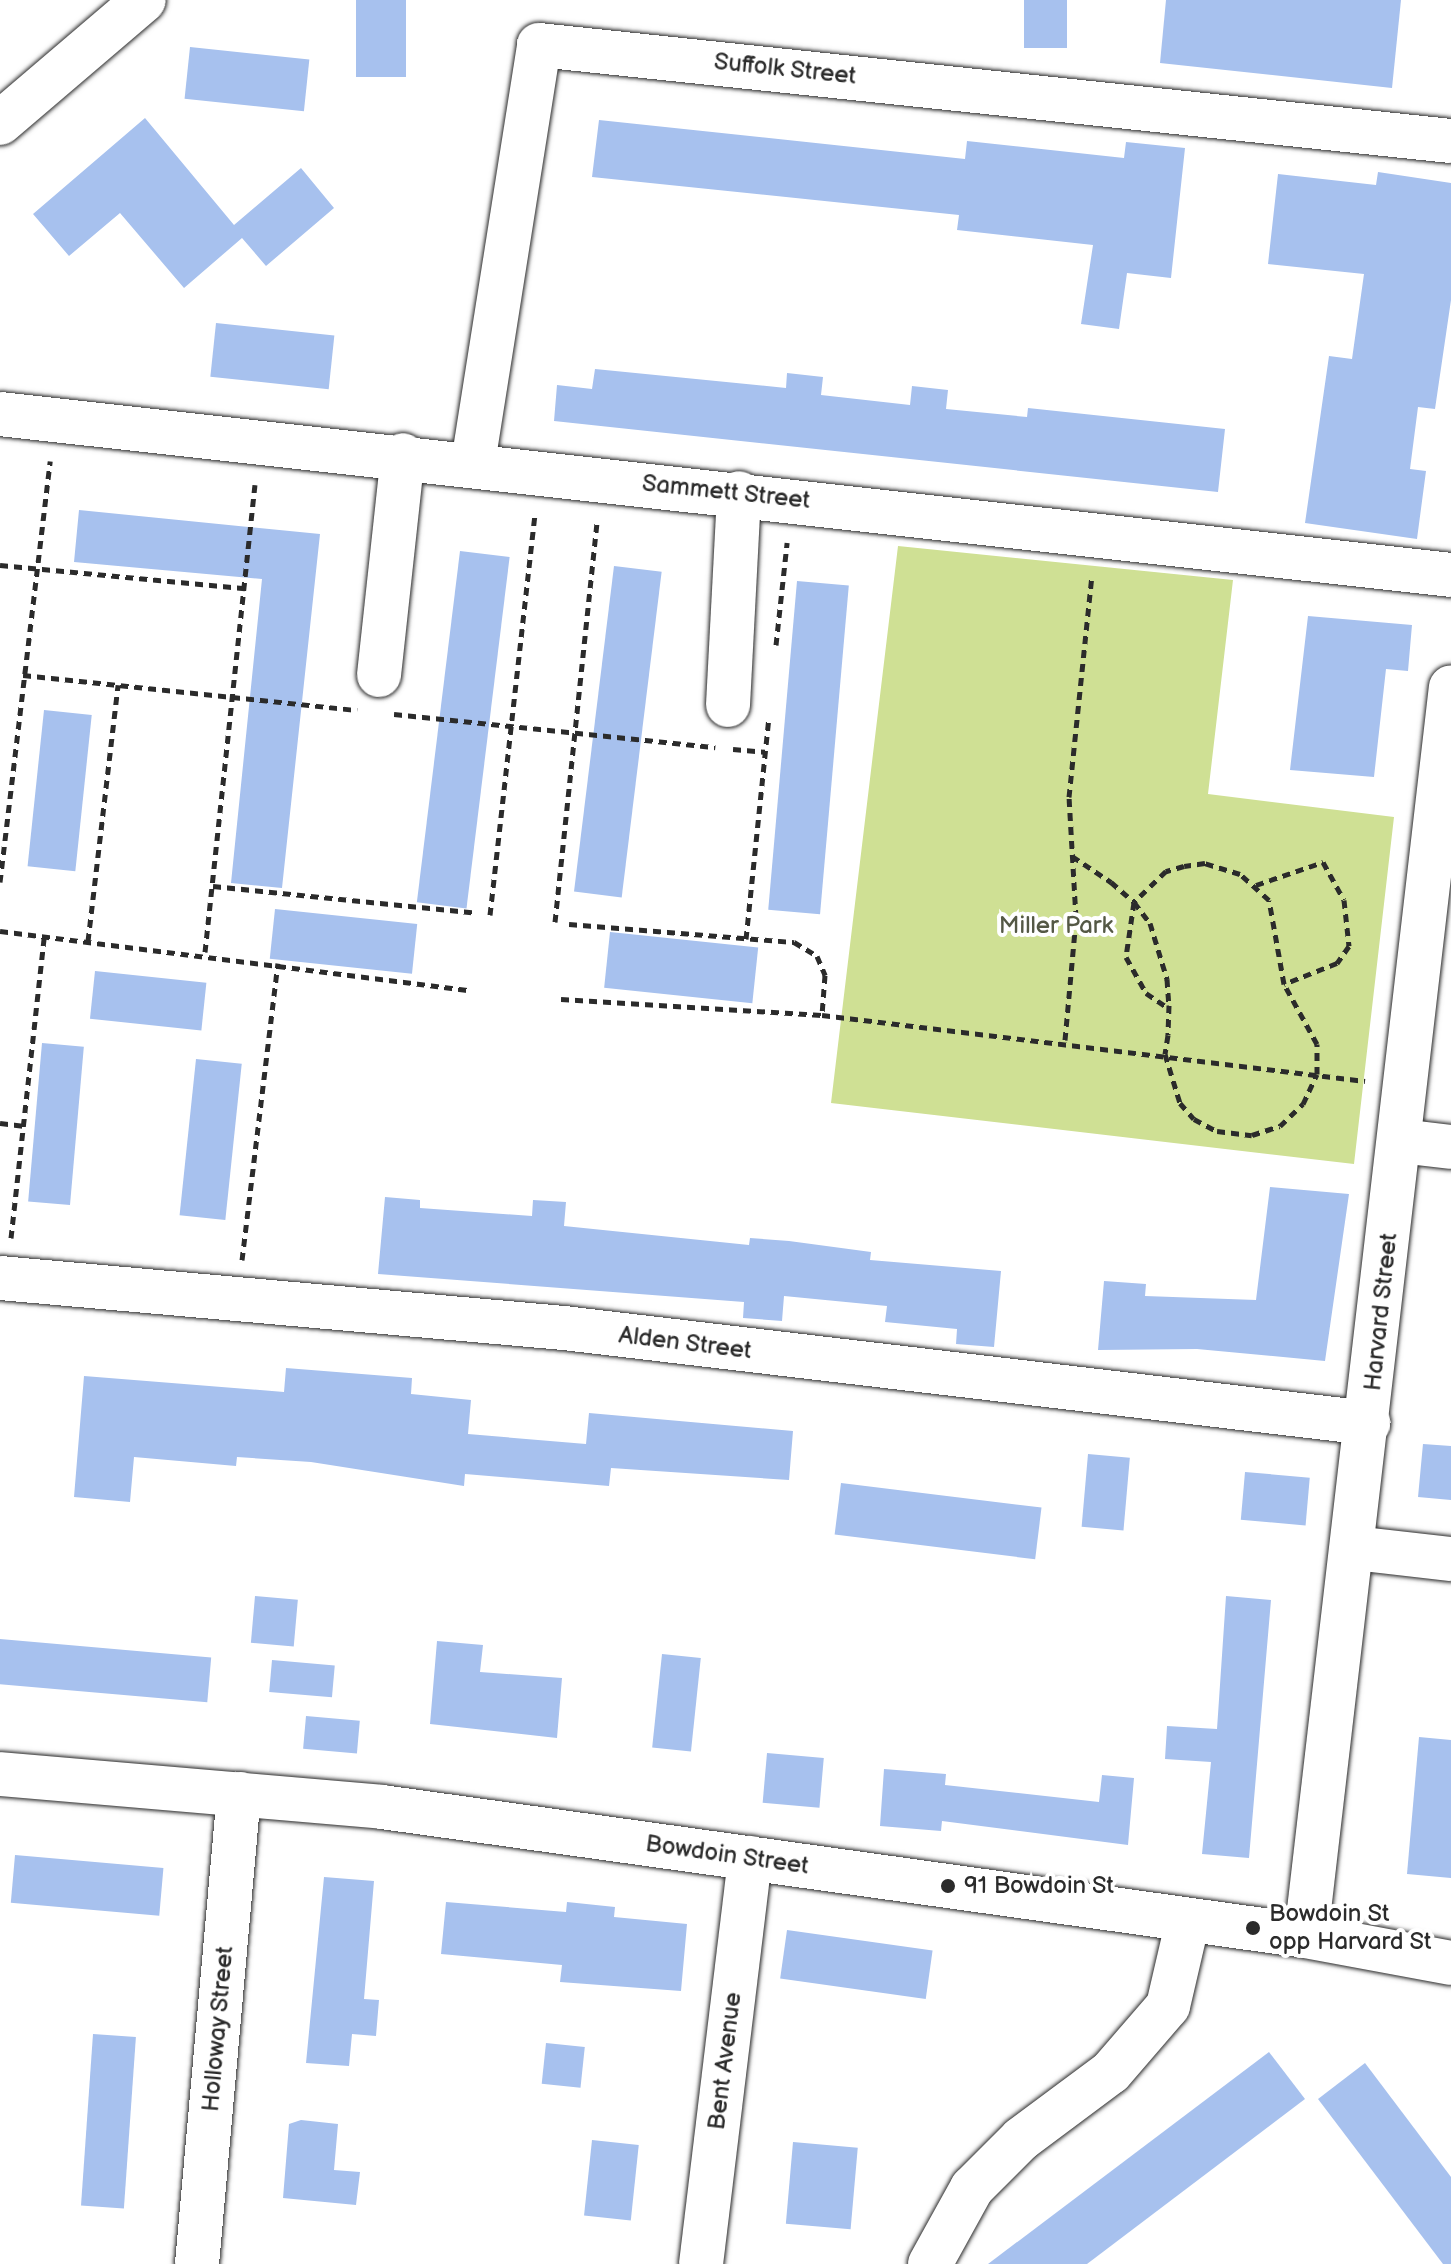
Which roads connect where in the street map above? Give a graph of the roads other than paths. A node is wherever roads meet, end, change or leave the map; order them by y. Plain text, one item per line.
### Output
1 (144, 0) edge
2 (0, 123) edge
3 (1451, 141) edge
4 (0, 414) edge
5 (403, 455) junction
6 (473, 463) junction
7 (739, 493) junction
8 (1451, 575) edge
9 (379, 675) dead end
10 (1451, 687) edge
11 (728, 705) dead end
12 (1400, 1141) junction
13 (1451, 1147) edge
14 (3, 1279) edge
15 (1368, 1423) junction
16 (1354, 1548) junction
17 (1451, 1559) edge
18 (0, 1774) edge
19 (239, 1794) junction
20 (750, 1858) junction
21 (1188, 1920) junction
22 (1306, 1936) junction
23 (1451, 1963) edge
24 (197, 2264) edge
25 (701, 2264) edge
26 (930, 2264) edge

1 - 2 street
3 - 6 street, Suffolk Street
4 - 5 street, Sammett Street
5 - 6 street, Sammett Street
5 - 9 street
6 - 7 street, Sammett Street
7 - 8 street, Sammett Street
7 - 11 street
10 - 12 street, Harvard Street
12 - 13 street
12 - 15 street, Harvard Street
14 - 15 street, Alden Street
15 - 16 street, Harvard Street
16 - 17 street
16 - 22 street, Harvard Street
18 - 19 street, Bowdoin Street
19 - 20 street, Bowdoin Street
19 - 24 street, Holloway Street
20 - 21 street, Bowdoin Street
20 - 25 street, Bent Avenue
21 - 22 street, Bowdoin Street
21 - 26 street
22 - 23 street, Bowdoin Street

